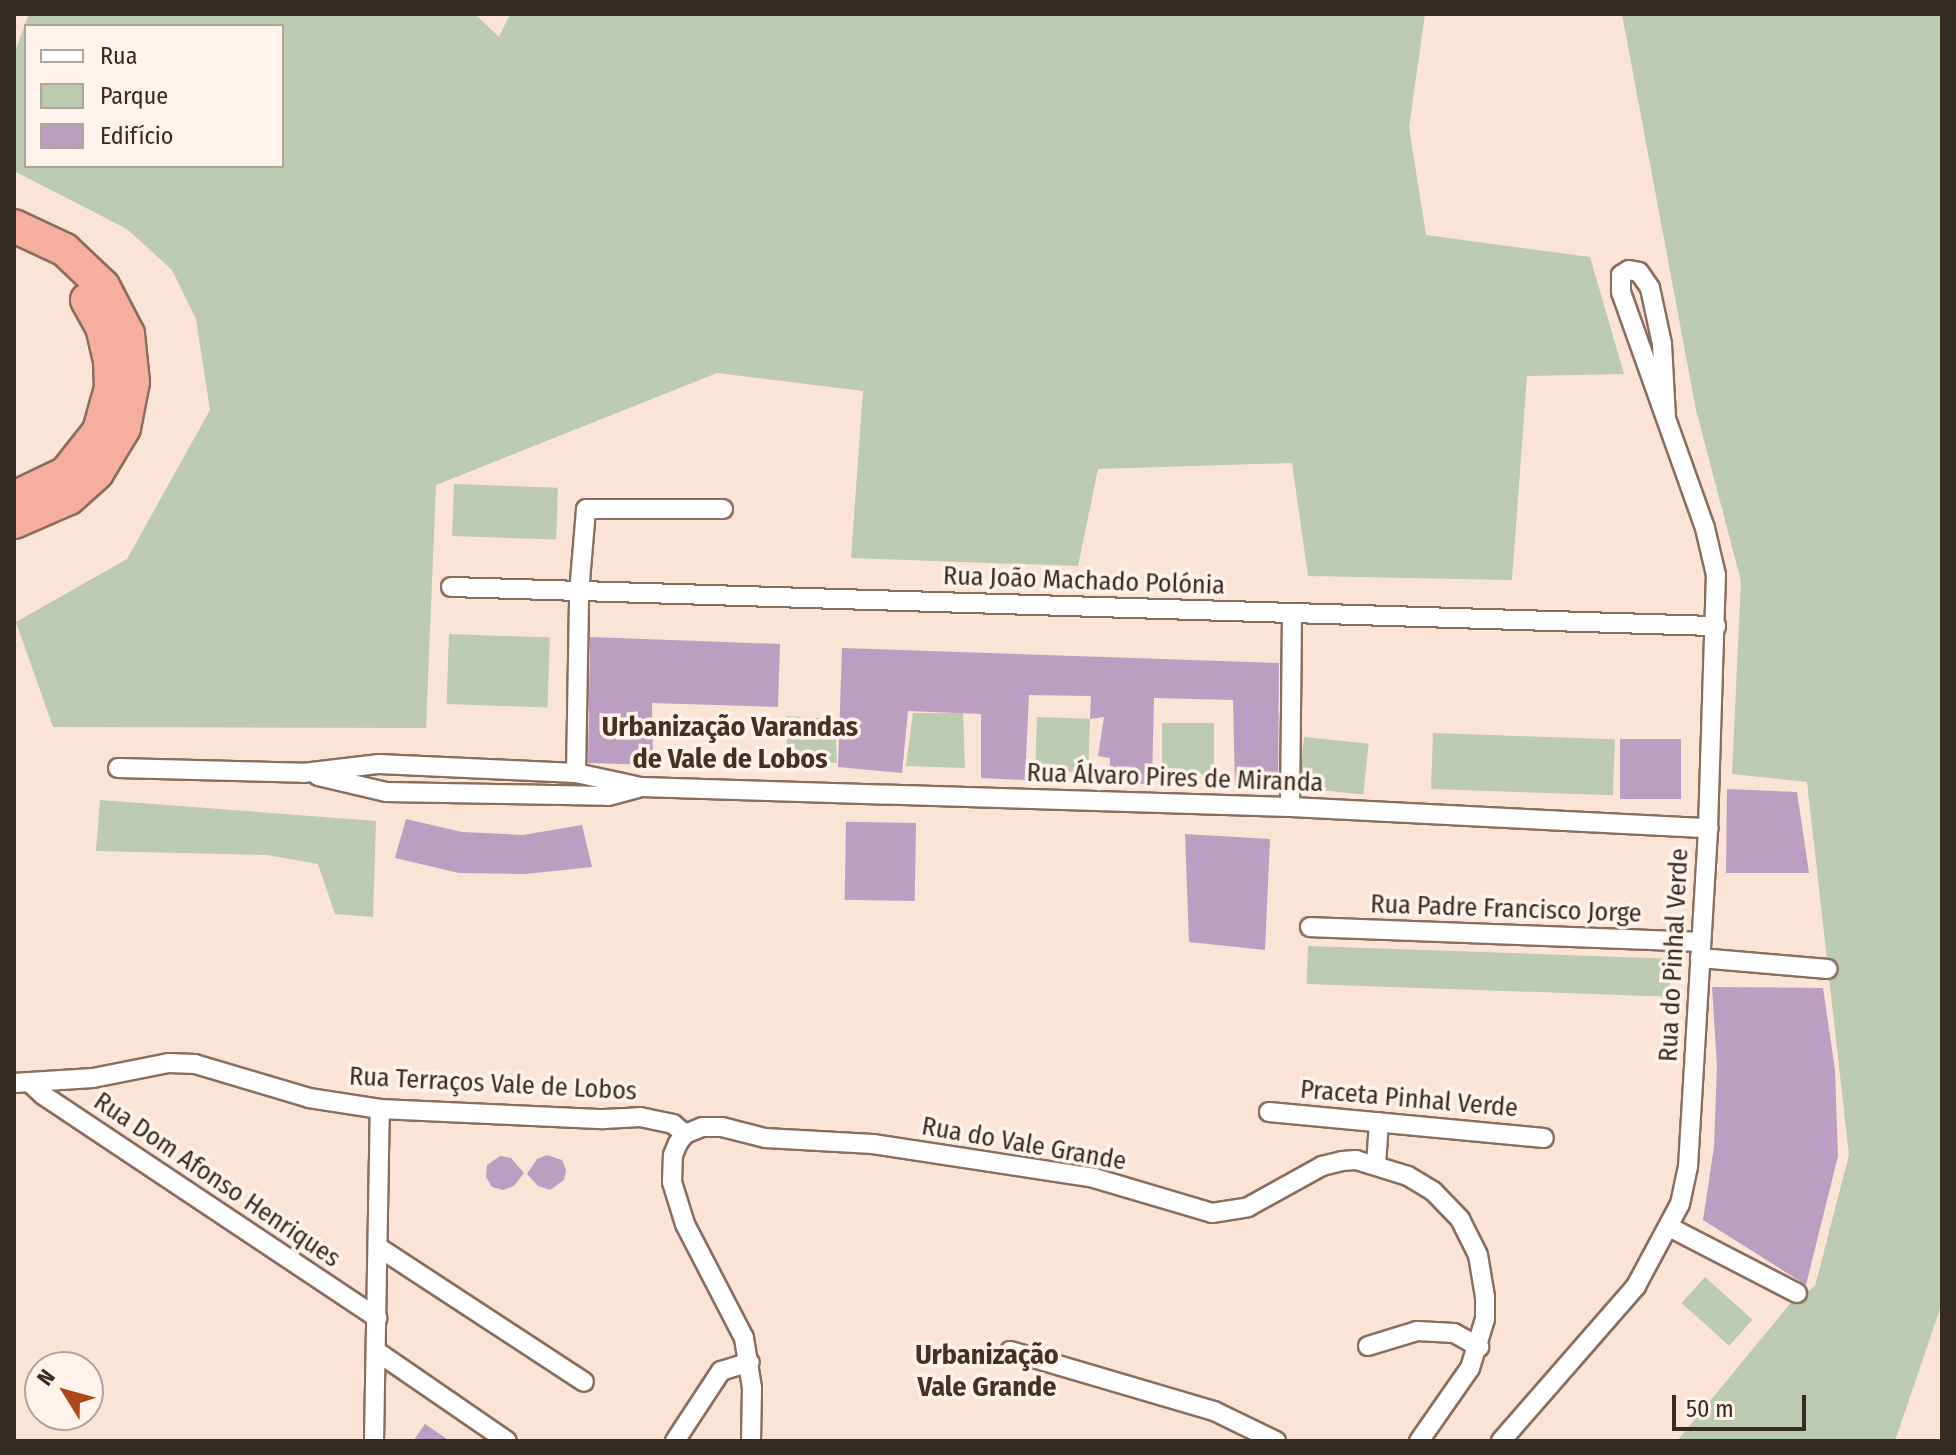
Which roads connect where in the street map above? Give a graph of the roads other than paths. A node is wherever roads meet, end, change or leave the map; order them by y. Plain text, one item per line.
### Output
1 (14, 226) edge
2 (14, 247) edge
3 (1666, 417) junction
4 (14, 498) edge
5 (723, 509) dead end
6 (14, 522) edge
7 (451, 587) dead end
8 (579, 593) junction
9 (1292, 613) junction
10 (1716, 626) junction
11 (118, 768) dead end
12 (303, 773) junction
13 (576, 773) junction
14 (641, 787) junction
15 (1290, 807) junction
16 (1708, 828) junction
17 (1310, 927) dead end
18 (1701, 950) junction
19 (1828, 969) dead end
20 (22, 1082) edge
21 (380, 1109) junction
22 (1269, 1112) dead end
23 (1379, 1122) junction
24 (685, 1134) junction
25 (1544, 1138) dead end
26 (1376, 1165) junction
27 (1669, 1227) junction
28 (378, 1247) junction
29 (1797, 1293) dead end
30 (377, 1318) junction
31 (1368, 1346) dead end
32 (1479, 1347) junction
33 (1010, 1351) dead end
34 (379, 1353) junction
35 (750, 1362) junction
36 (584, 1382) dead end
37 (374, 1441) edge
38 (507, 1441) edge
39 (675, 1441) edge
40 (751, 1441) edge
41 (1276, 1441) edge
42 (1419, 1441) edge
43 (1501, 1441) edge

1 - 6 highway
2 - 4 highway
3 - 3 street
3 - 10 street, Rua do Pinhal Verde
5 - 8 street
7 - 8 street, Rua João Machado Polónia
8 - 9 street, Rua João Machado Polónia
8 - 13 street
9 - 10 street, Rua João Machado Polónia
9 - 15 street
10 - 16 street, Rua do Pinhal Verde
11 - 12 street, Rua Álvaro Pires de Miranda
12 - 13 street, Rua Álvaro Pires de Miranda
12 - 14 street, Rua Álvaro Pires de Miranda
13 - 14 street, Rua Álvaro Pires de Miranda
14 - 15 street, Rua Álvaro Pires de Miranda
15 - 16 street, Rua Álvaro Pires de Miranda
16 - 18 street, Rua do Pinhal Verde
17 - 18 street, Rua Padre Francisco Jorge
18 - 19 street, Rua Padre Francisco Jorge
18 - 27 street, Rua do Pinhal Verde
20 - 21 street, Rua Terraços Vale de Lobos
20 - 30 street, Rua Dom Afonso Henriques
21 - 24 street, Rua Terraços Vale de Lobos
21 - 28 street
22 - 23 street, Praceta Pinhal Verde
23 - 25 street, Praceta Pinhal Verde
23 - 26 street
24 - 26 street, Rua do Vale Grande
24 - 35 street
26 - 32 street, Rua do Vale Grande
27 - 29 street
27 - 43 street, Rua do Pinhal Verde
28 - 30 street
28 - 36 street
30 - 34 street
31 - 32 street
32 - 42 street, Rua do Vale Grande
33 - 41 street
34 - 37 street
34 - 38 street
35 - 39 street
35 - 40 street

